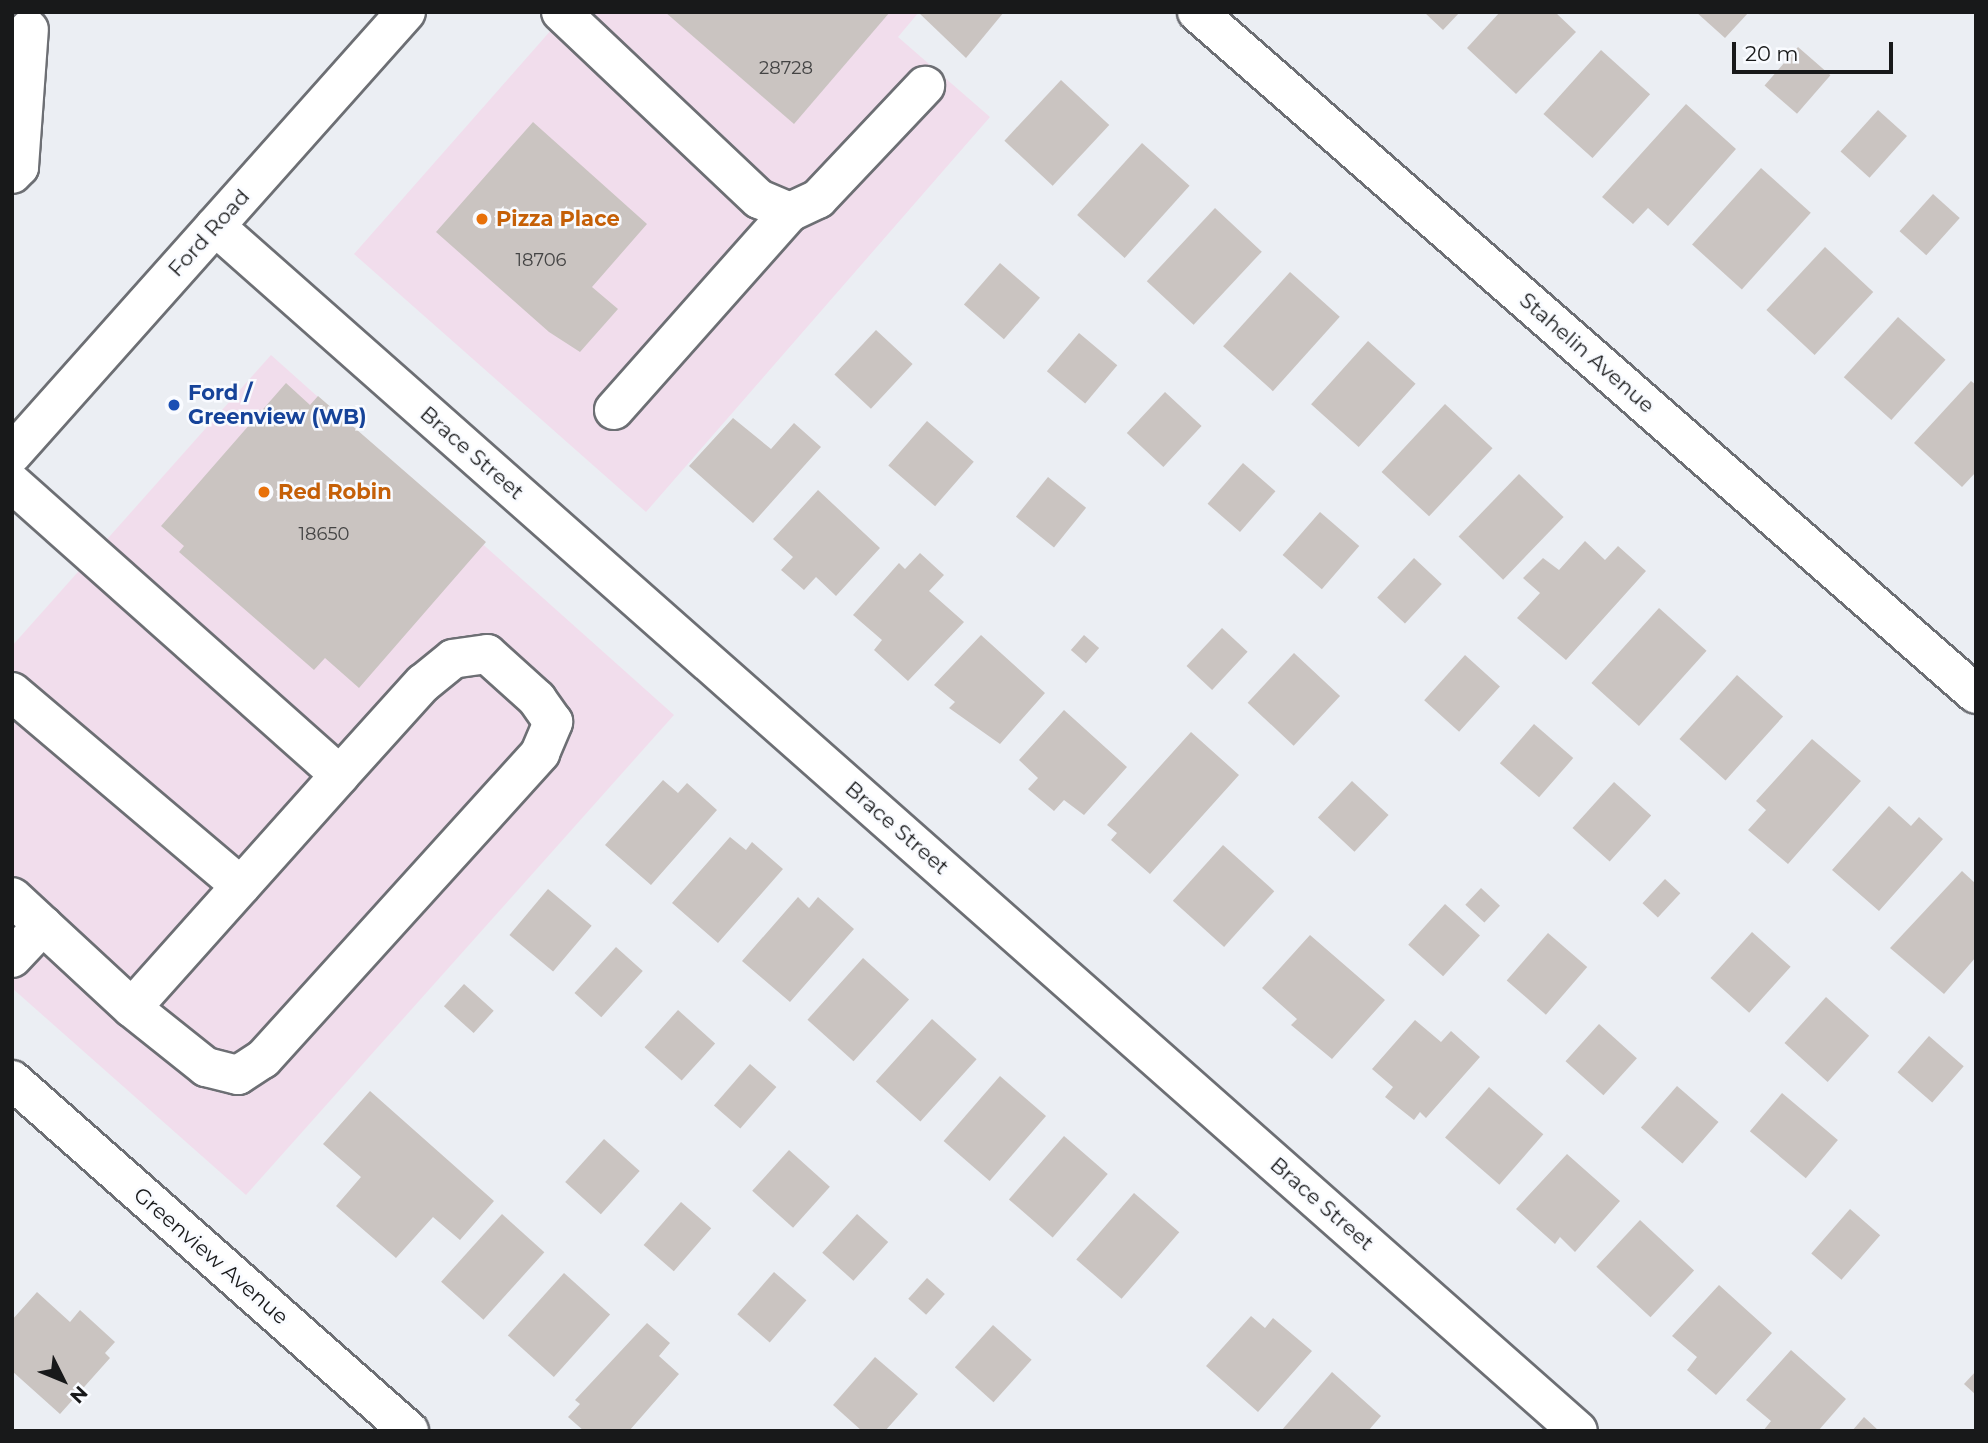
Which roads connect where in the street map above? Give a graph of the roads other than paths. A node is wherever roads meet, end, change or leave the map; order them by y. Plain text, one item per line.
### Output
1 (406, 12) edge
2 (561, 12) edge
3 (1197, 12) edge
4 (28, 30) edge
5 (925, 86) dead end
6 (12, 174) edge
7 (790, 212) junction
8 (215, 226) junction
9 (614, 410) dead end
10 (12, 454) edge
11 (12, 483) edge
12 (12, 692) edge
13 (1976, 694) edge
14 (340, 775) junction
15 (241, 886) junction
16 (12, 897) edge
17 (43, 925) junction
18 (12, 958) edge
19 (132, 1008) junction
20 (17, 1094) edge
21 (409, 1431) edge
22 (1578, 1431) edge

1 - 8 street, Ford Road
2 - 7 street
3 - 13 street, Stahelin Avenue
4 - 6 street
5 - 7 street
7 - 9 street
8 - 10 street, Ford Road
8 - 22 street, Brace Street
11 - 14 street
12 - 15 street
14 - 15 street
14 - 19 street
15 - 19 street
16 - 17 street
17 - 18 street
17 - 19 street
20 - 21 street, Greenview Avenue

